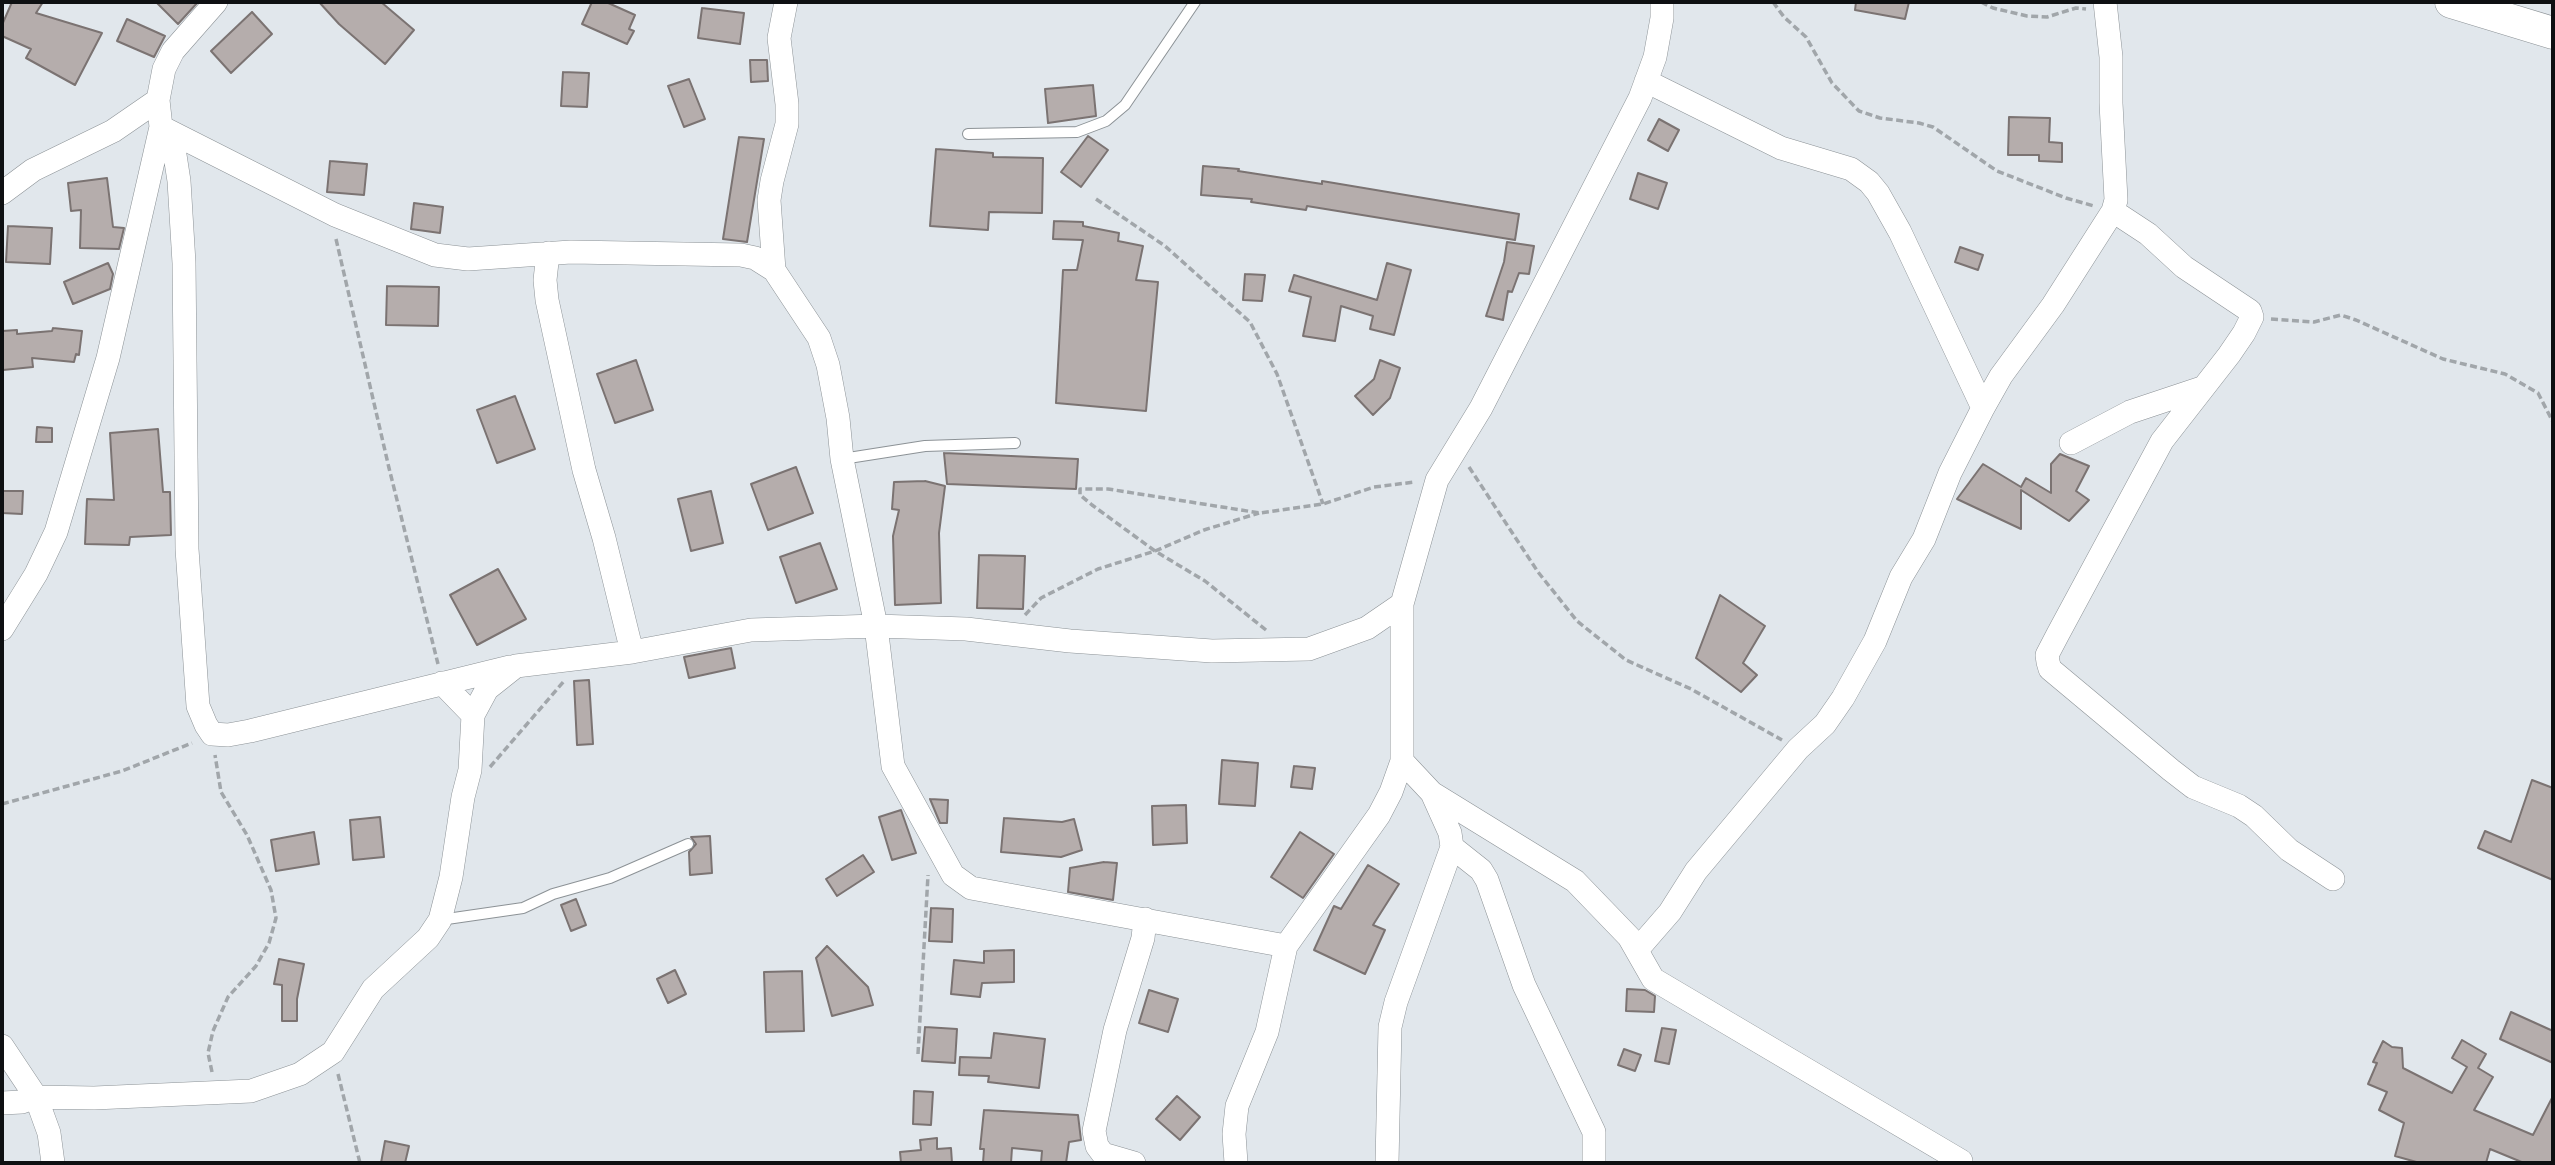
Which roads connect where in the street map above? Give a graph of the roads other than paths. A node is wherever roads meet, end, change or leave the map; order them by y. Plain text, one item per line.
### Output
1 (216, 2) edge
2 (786, 2) edge
3 (1195, 2) edge
4 (1662, 2) edge
5 (2451, 2) edge
6 (2105, 7) edge
7 (2553, 33) edge
8 (1646, 81) junction
9 (158, 100) junction
10 (161, 127) junction
11 (968, 134) dead end
12 (2, 193) edge
13 (2113, 211) junction
14 (548, 253) junction
15 (774, 270) junction
16 (2202, 388) junction
17 (1983, 408) junction
18 (1015, 443) dead end
19 (2071, 443) dead end
20 (842, 459) junction
21 (1402, 604) junction
22 (876, 626) junction
23 (2, 629) edge
24 (632, 652) junction
25 (516, 666) junction
26 (442, 682) junction
27 (473, 715) junction
28 (1402, 761) junction
29 (1432, 793) junction
30 (688, 844) dead end
31 (1452, 846) junction
32 (2333, 879) dead end
33 (1145, 919) junction
34 (440, 920) junction
35 (1286, 946) junction
36 (1637, 950) junction
37 (2, 1046) edge
38 (36, 1097) junction
39 (2, 1103) edge
40 (1961, 1161) dead end
41 (53, 1163) edge
42 (1134, 1163) edge
43 (1236, 1163) edge
44 (1387, 1163) edge
45 (1594, 1163) edge

1 - 9 street
2 - 15 street
3 - 11 lane
4 - 8 street
5 - 7 main road
6 - 13 street
8 - 17 street
8 - 21 street
9 - 10 street
9 - 12 street
10 - 14 street
10 - 23 street
10 - 26 street
13 - 16 street
13 - 17 street
14 - 15 street
14 - 24 street
15 - 20 street
16 - 19 street
16 - 32 street
17 - 36 street
18 - 20 lane
20 - 22 street
21 - 22 street
21 - 28 street
22 - 24 street
22 - 33 street
24 - 25 street
25 - 26 street
25 - 27 street
26 - 27 street
27 - 34 street
28 - 29 street
28 - 35 street
29 - 31 street
29 - 36 street
30 - 34 lane
31 - 44 street
31 - 45 street
33 - 35 street
33 - 42 street
34 - 38 street
35 - 43 street
36 - 40 street
37 - 38 street
38 - 39 street
38 - 41 street

